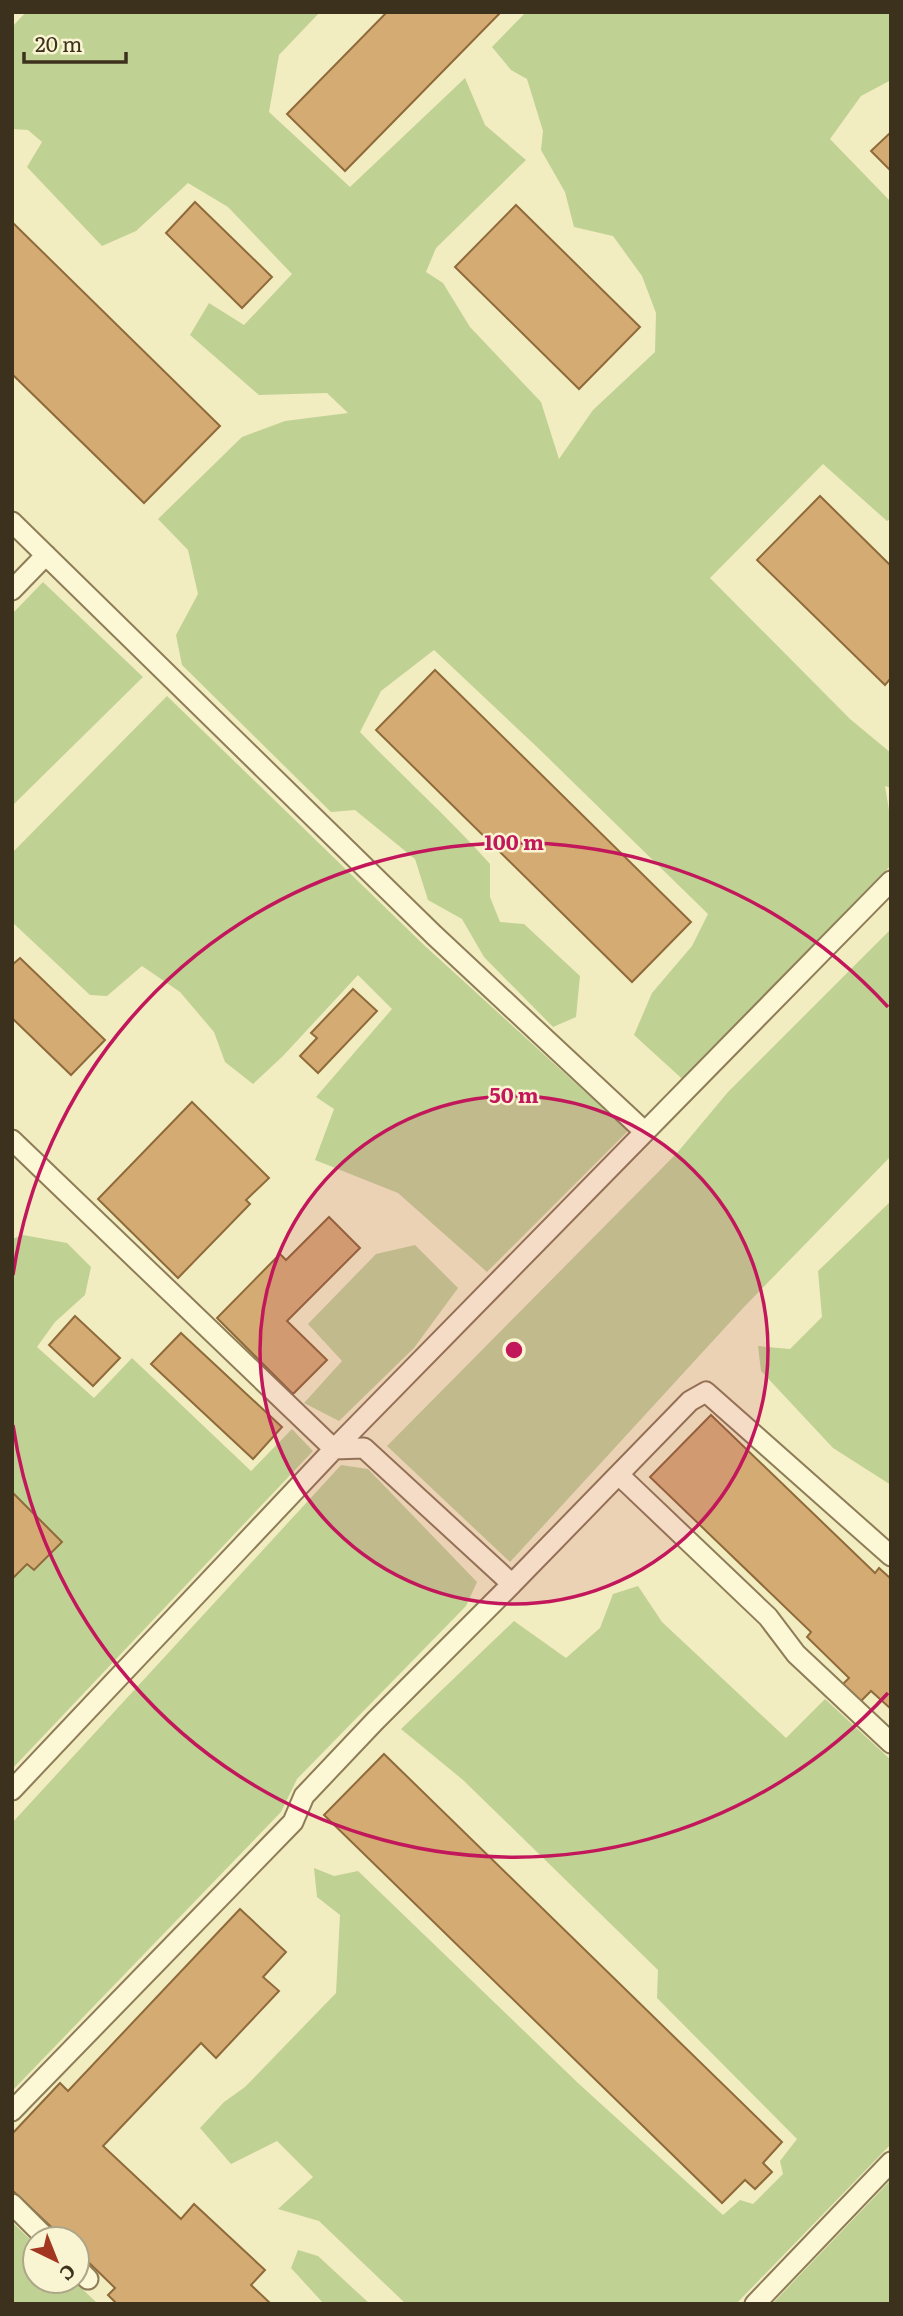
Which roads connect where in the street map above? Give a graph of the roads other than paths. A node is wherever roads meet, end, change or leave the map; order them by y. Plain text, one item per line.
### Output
1 (12, 522) edge
2 (46, 555) junction
3 (12, 590) edge
4 (891, 881) edge
5 (645, 1132) junction
6 (12, 1140) edge
7 (334, 1449) junction
8 (619, 1475) junction
9 (891, 1556) edge
10 (512, 1584) junction
11 (891, 1743) edge
12 (12, 1790) edge
13 (12, 2111) edge
14 (891, 2162) edge
15 (12, 2204) edge
16 (33, 2225) edge
17 (755, 2304) edge

1 - 2 lane
2 - 3 lane
2 - 5 lane
4 - 5 lane
5 - 7 lane
6 - 7 lane
7 - 10 lane
7 - 12 lane
8 - 9 lane
8 - 10 lane
8 - 11 lane
10 - 13 lane
14 - 17 lane
15 - 16 lane

